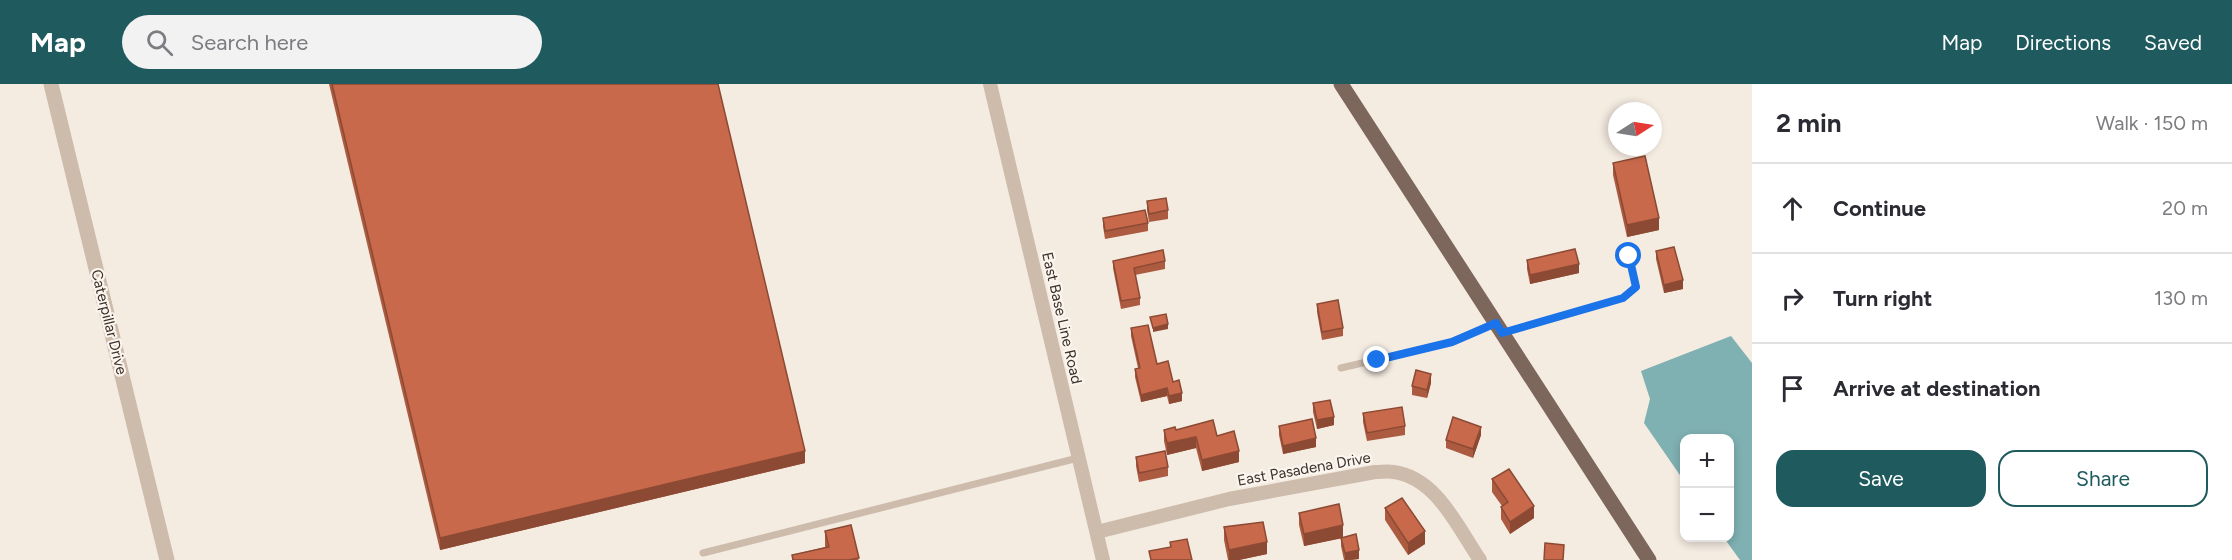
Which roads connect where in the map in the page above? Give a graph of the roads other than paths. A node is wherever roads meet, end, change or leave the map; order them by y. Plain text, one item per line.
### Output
1 (51, 84) edge
2 (990, 84) edge
3 (1341, 84) edge
4 (1629, 256) dead end
5 (1499, 328) junction
6 (1341, 368) dead end
7 (1078, 458) junction
8 (1097, 532) junction
9 (703, 554) dead end
10 (167, 560) edge
11 (1103, 560) edge
12 (1480, 560) edge
13 (1649, 560) edge

1 - 10 street, Caterpillar Drive
2 - 7 street, East Base Line Road
3 - 5 main road
4 - 5 lane
5 - 6 lane
5 - 13 main road
7 - 8 street, East Base Line Road
7 - 9 lane
8 - 11 street, East Base Line Road
8 - 12 street, East Pasadena Drive

